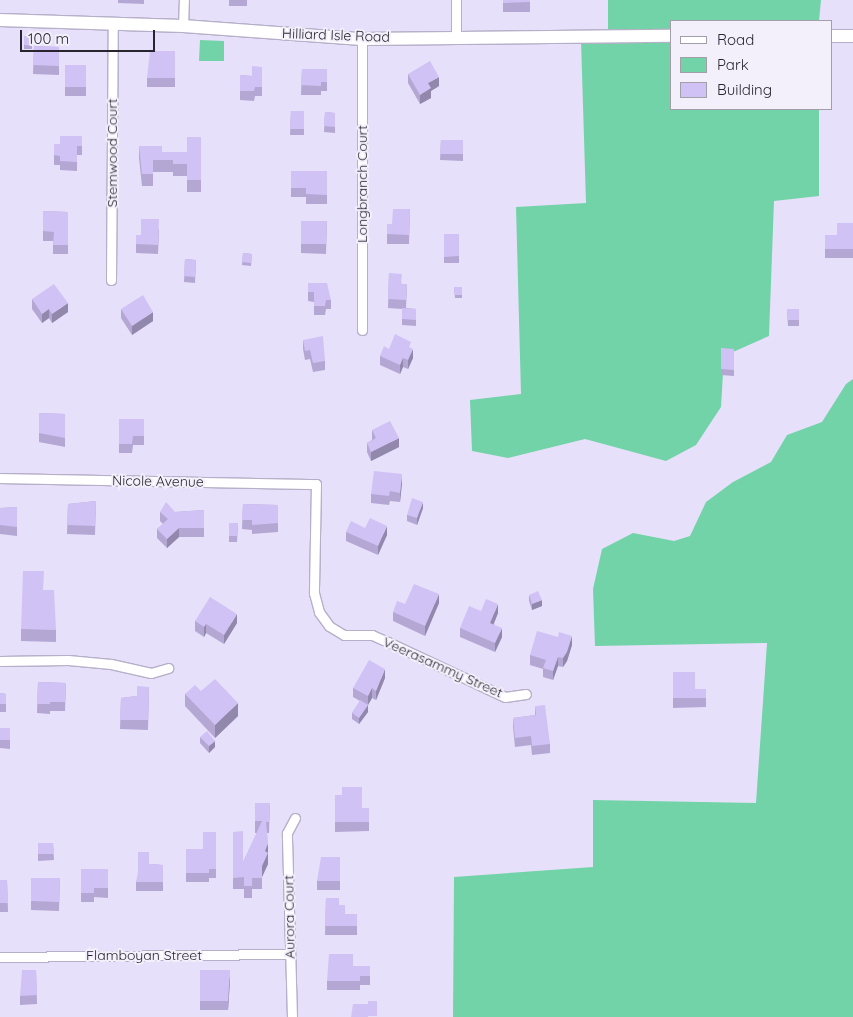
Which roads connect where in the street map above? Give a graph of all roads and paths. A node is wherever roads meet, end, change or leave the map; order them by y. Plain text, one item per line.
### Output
1 (184, 0) edge
2 (456, 0) edge
3 (0, 20) edge
4 (113, 25) junction
5 (184, 26) junction
6 (456, 36) junction
7 (670, 36) edge
8 (833, 36) edge
9 (853, 36) edge
10 (362, 39) junction
11 (112, 280) dead end
12 (362, 330) dead end
13 (0, 478) edge
14 (316, 484) joint
15 (0, 661) edge
16 (168, 668) dead end
17 (526, 694) dead end
18 (296, 818) dead end
19 (289, 954) junction
20 (0, 957) edge
21 (292, 1017) edge

1 - 5 street
2 - 6 street
3 - 4 street, Hilliard Isle Road
4 - 5 street, Hilliard Isle Road
4 - 11 street, Stemwood Court
5 - 10 street, Hilliard Isle Road
6 - 7 street, Hilliard Isle Road
6 - 10 street, Hilliard Isle Road
8 - 9 street
10 - 12 street, Longbranch Court
13 - 14 street, Nicole Avenue
14 - 17 street, Veerasammy Street
15 - 16 street
18 - 19 street, Aurora Court
19 - 20 street, Flamboyan Street
19 - 21 street, Aurora Court

